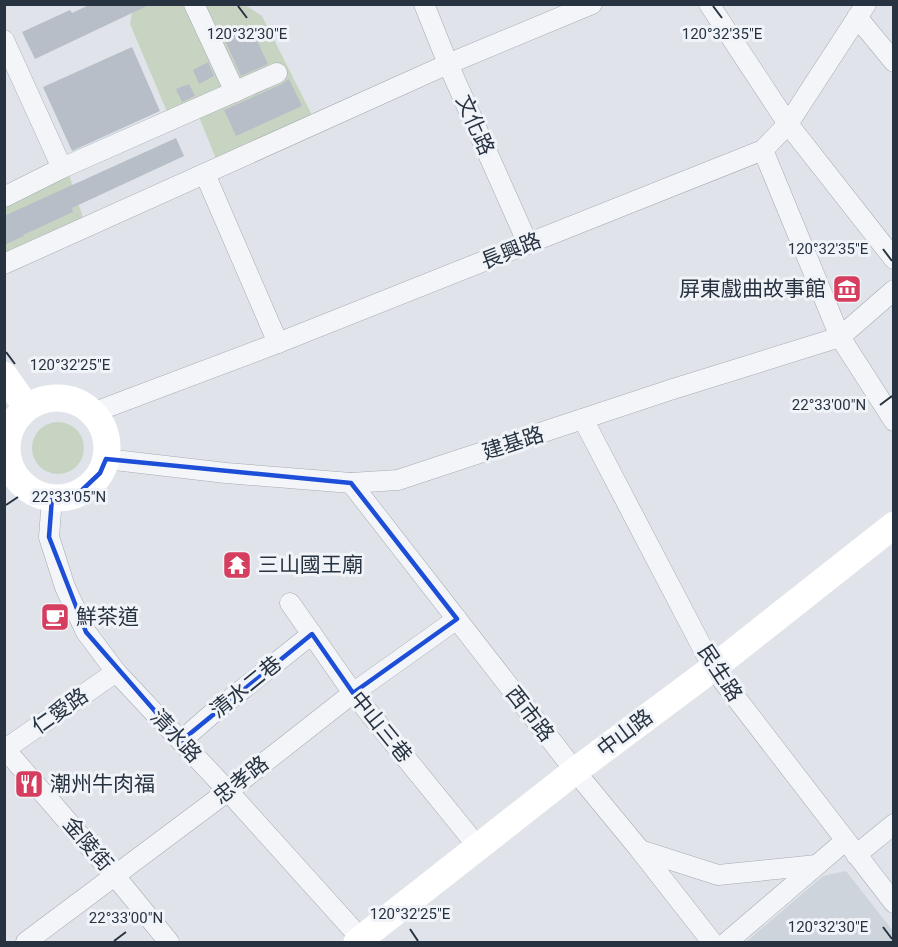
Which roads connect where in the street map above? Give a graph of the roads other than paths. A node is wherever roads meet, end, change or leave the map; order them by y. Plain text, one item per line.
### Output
1 (194, 4) edge
2 (424, 4) edge
3 (592, 4) edge
4 (709, 4) edge
5 (861, 11) edge
6 (4, 40) edge
7 (894, 62) edge
8 (448, 64) junction
9 (277, 73) dead end
10 (235, 92) junction
11 (788, 124) junction
12 (762, 150) junction
13 (63, 168) junction
14 (205, 174) junction
15 (4, 197) edge
16 (528, 244) junction
17 (894, 259) edge
18 (4, 264) edge
19 (894, 290) edge
20 (840, 337) junction
21 (278, 343) junction
22 (4, 375) edge
23 (27, 408) junction
24 (92, 413) junction
25 (583, 419) junction
26 (894, 421) edge
27 (7, 435) edge
28 (106, 459) junction
29 (351, 483) junction
30 (13, 491) edge
31 (52, 498) junction
32 (894, 525) edge
33 (290, 603) dead end
34 (457, 619) junction
35 (312, 634) junction
36 (713, 668) junction
37 (116, 672) junction
38 (353, 693) junction
39 (181, 741) junction
40 (5, 749) edge
41 (574, 771) junction
42 (228, 791) junction
43 (894, 824) edge
44 (478, 847) junction
45 (850, 848) junction
46 (640, 850) junction
47 (817, 865) junction
48 (116, 876) junction
49 (894, 903) edge
50 (361, 941) edge
51 (26, 942) edge
52 (169, 942) edge
53 (712, 942) edge
54 (727, 942) edge

1 - 10 street
2 - 8 street, 文化路
3 - 8 street
4 - 11 street
5 - 7 street
5 - 11 street, 長興路
6 - 13 street
8 - 14 street
8 - 16 street, 文化路
9 - 10 street
10 - 13 street
11 - 12 street, 長興路
11 - 17 street
12 - 16 street, 長興路
12 - 20 street
13 - 15 street
14 - 18 street
14 - 21 street
16 - 21 street, 長興路
19 - 20 street, 建基路
20 - 25 street, 建基路
20 - 26 street
21 - 24 street, 長興路
22 - 23 main road
23 - 24 main road
23 - 27 main road
24 - 28 main road
25 - 29 street, 建基路
25 - 36 street, 民生路
27 - 30 main road
28 - 29 street, 建基路
28 - 31 main road
29 - 34 street, 西市路
30 - 31 main road
31 - 37 street, 清水路
32 - 36 main road, 中山路
33 - 35 street, 中山三巷
34 - 38 street, 忠孝路
34 - 41 street, 西市路
35 - 38 street, 中山三巷
35 - 39 street, 清水二巷
36 - 41 main road, 中山路
36 - 45 street, 民生路
37 - 39 street, 清水路
37 - 40 street, 仁愛路
38 - 42 street, 忠孝路
38 - 44 street, 中山三巷
39 - 42 street, 清水路
40 - 48 street, 金陵街
41 - 44 main road, 中山路
41 - 46 street, 西市路
42 - 48 street, 忠孝路
42 - 50 street, 清水路
43 - 45 street
44 - 50 main road, 中山路
45 - 47 street
45 - 49 street, 民生路
46 - 47 street
46 - 53 street, 西市路
47 - 54 street
48 - 51 street, 忠孝路
48 - 52 street, 金陵街

